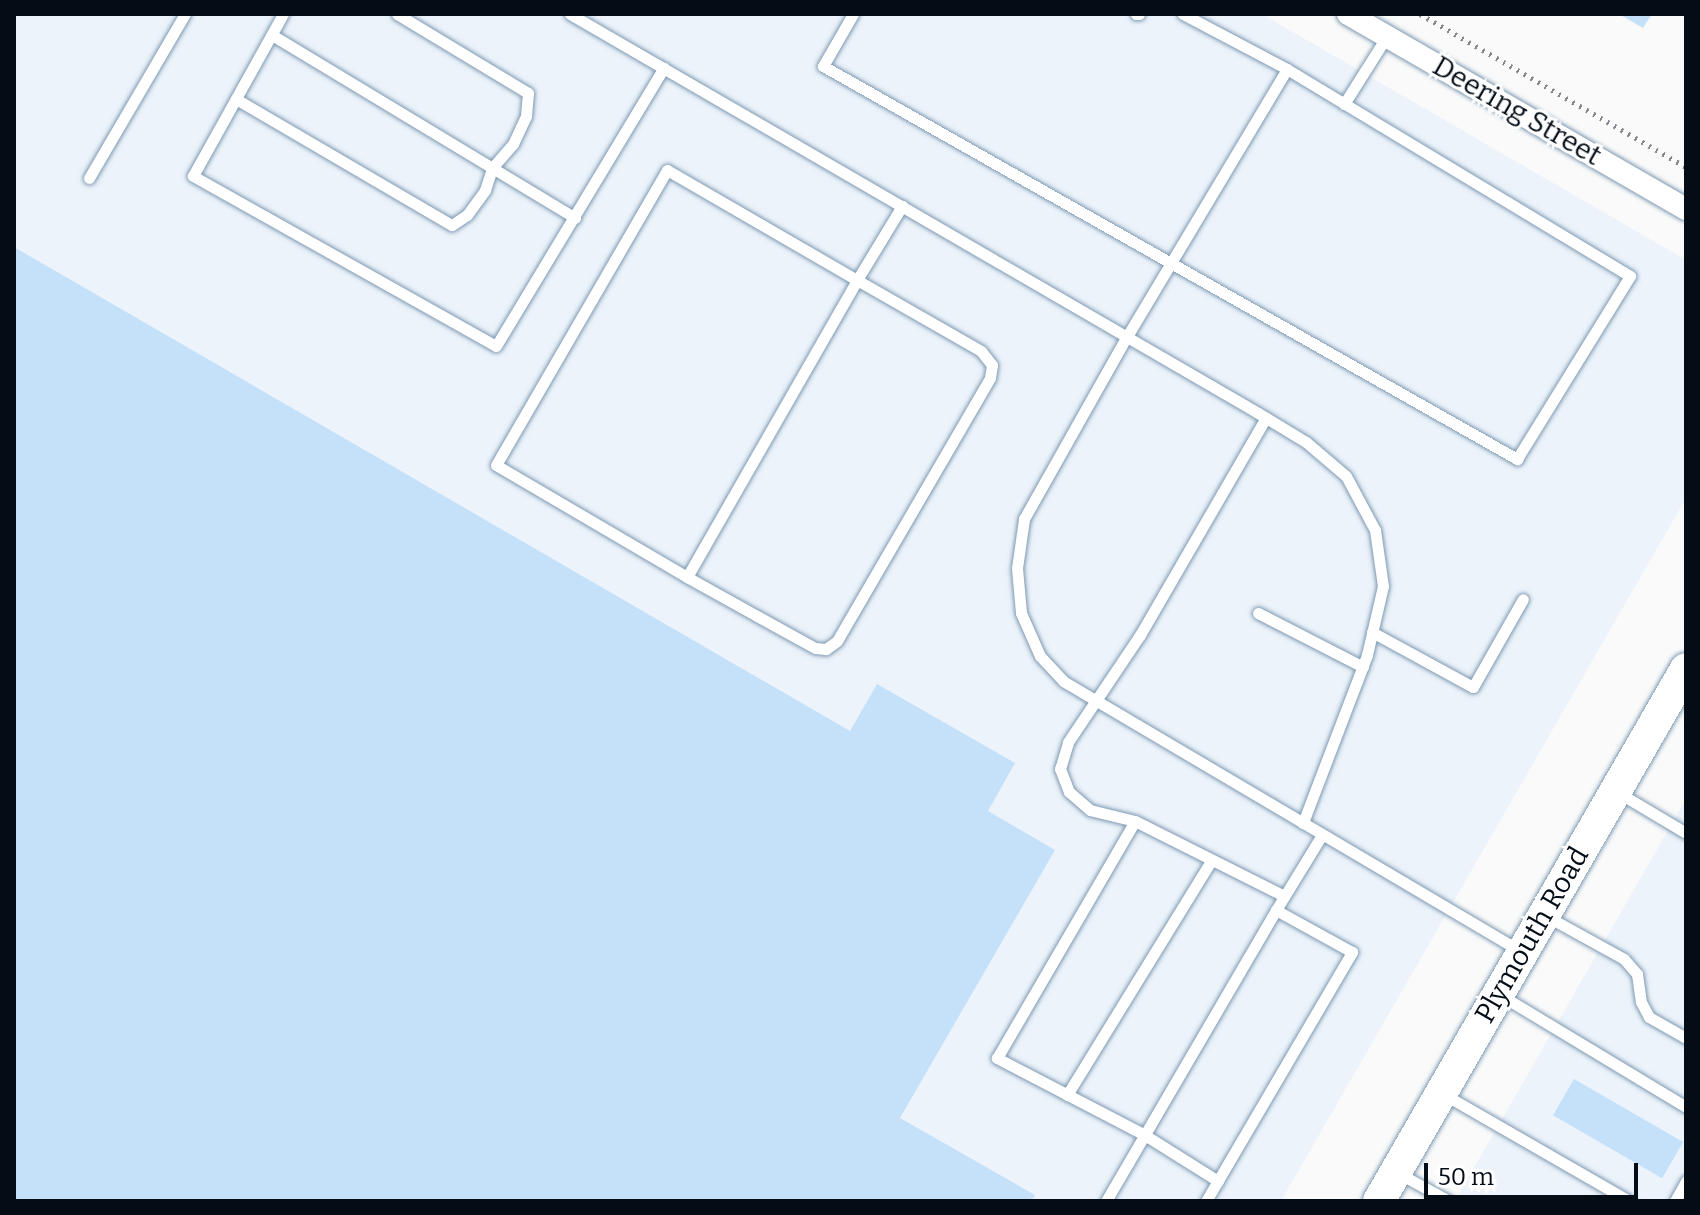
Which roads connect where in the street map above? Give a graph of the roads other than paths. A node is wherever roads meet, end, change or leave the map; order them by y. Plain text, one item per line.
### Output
1 (185, 14) edge
2 (283, 14) edge
3 (397, 14) edge
4 (570, 14) edge
5 (853, 14) edge
6 (1183, 14) edge
7 (1348, 14) edge
8 (272, 35) junction
9 (1387, 36) junction
10 (664, 68) junction
11 (1287, 69) junction
12 (236, 99) junction
13 (1344, 104) junction
14 (492, 168) junction
15 (89, 178) dead end
16 (902, 206) junction
17 (1686, 209) edge
18 (575, 218) junction
19 (1172, 260) junction
20 (857, 280) junction
21 (1127, 336) junction
22 (1266, 418) junction
23 (687, 577) junction
24 (1523, 599) dead end
25 (1258, 613) dead end
26 (1372, 632) junction
27 (1363, 667) junction
28 (1684, 678) edge
29 (1092, 701) junction
30 (1615, 791) junction
31 (1135, 821) junction
32 (1303, 823) junction
33 (1686, 833) edge
34 (1322, 835) junction
35 (1211, 861) junction
36 (1284, 896) junction
37 (1276, 910) junction
38 (1544, 914) junction
39 (1522, 953) junction
40 (1499, 994) junction
41 (1686, 1038) edge
42 (1441, 1093) junction
43 (1067, 1095) junction
44 (1686, 1107) edge
45 (1143, 1134) junction
46 (1395, 1172) junction
47 (1218, 1181) junction
48 (1686, 1181) edge
49 (1106, 1201) edge
50 (1206, 1201) edge
51 (1379, 1201) edge
52 (1449, 1201) edge
53 (1629, 1201) edge
54 (1675, 1201) edge

1 - 15 lane
2 - 8 lane
3 - 14 lane
4 - 10 lane
5 - 19 lane
6 - 11 lane
7 - 9 street, Deering Street
8 - 12 lane
8 - 14 lane
9 - 13 lane
9 - 17 street, Deering Street
10 - 16 lane
10 - 18 lane
11 - 13 lane
11 - 19 lane
12 - 14 lane
12 - 18 lane
13 - 19 lane
14 - 18 lane
16 - 20 lane
16 - 21 lane
19 - 21 lane
20 - 23 lane
20 - 23 lane
20 - 23 lane
21 - 22 lane
21 - 29 lane
22 - 26 lane
22 - 29 lane
24 - 26 lane
25 - 27 lane
26 - 27 lane
27 - 32 lane
28 - 30 main road, Plymouth Road
29 - 31 lane
29 - 32 lane
30 - 33 lane
30 - 38 main road, Plymouth Road
31 - 35 lane
31 - 43 lane
32 - 34 lane
34 - 36 lane
34 - 39 lane
35 - 36 lane
35 - 43 lane
36 - 37 lane
37 - 45 lane
37 - 47 lane
38 - 39 main road, Plymouth Road
38 - 41 lane
39 - 40 main road, Plymouth Road
40 - 42 main road, Plymouth Road
40 - 44 lane
42 - 46 main road, Plymouth Road
42 - 53 lane
43 - 45 lane
45 - 47 lane
45 - 49 lane
46 - 51 main road, Plymouth Road
46 - 52 lane
47 - 50 lane
48 - 54 lane

